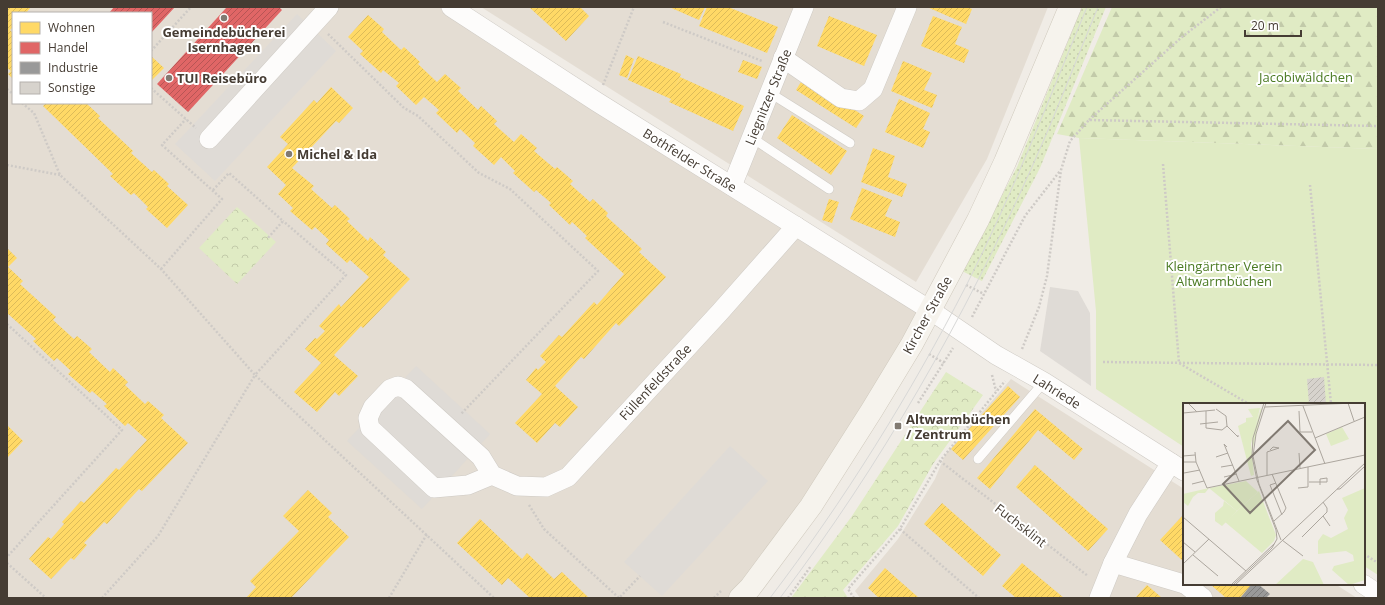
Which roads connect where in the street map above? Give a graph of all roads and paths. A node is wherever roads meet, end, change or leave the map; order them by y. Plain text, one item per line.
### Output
1 (191, 7) edge
2 (329, 7) edge
3 (451, 7) edge
4 (634, 7) edge
5 (804, 7) edge
6 (907, 7) edge
7 (1070, 7) edge
8 (1221, 7) edge
9 (315, 22) junction
10 (663, 22) dead end
11 (152, 50) edge
12 (781, 63) junction
13 (152, 89) edge
14 (770, 93) junction
15 (597, 102) junction
16 (23, 104) edge
17 (186, 119) junction
18 (1088, 120) junction
19 (1378, 126) edge
20 (752, 138) junction
21 (209, 139) joint
22 (850, 142) dead end
23 (1163, 164) dead end
24 (7, 165) edge
25 (1061, 170) junction
26 (60, 175) junction
27 (1310, 185) dead end
28 (732, 186) junction
29 (829, 189) dead end
30 (213, 190) junction
31 (283, 222) junction
32 (796, 226) junction
33 (267, 239) dead end
34 (161, 269) junction
35 (962, 282) dead end
36 (984, 294) junction
37 (930, 310) junction
38 (8, 325) edge
39 (964, 332) junction
40 (925, 352) dead end
41 (1103, 362) dead end
42 (944, 363) junction
43 (1179, 363) junction
44 (1328, 364) junction
45 (1378, 365) edge
46 (1016, 366) junction
47 (255, 375) junction
48 (1044, 382) junction
49 (918, 403) dead end
50 (1248, 403) edge
51 (1332, 403) edge
52 (449, 428) junction
53 (978, 459) dead end
54 (940, 462) junction
55 (1178, 467) edge
56 (492, 475) junction
57 (517, 486) junction
58 (900, 529) junction
59 (427, 534) junction
60 (1365, 555) edge
61 (7, 557) edge
62 (7, 562) edge
63 (1113, 563) junction
64 (1378, 563) edge
65 (811, 566) dead end
66 (640, 576) dead end
67 (1183, 584) edge
68 (1185, 585) edge
69 (1364, 585) edge
70 (1102, 590) edge
71 (1378, 594) edge
72 (46, 598) edge
73 (102, 598) edge
74 (389, 598) edge
75 (494, 598) edge
76 (740, 598) edge
77 (788, 598) edge
78 (854, 598) edge
79 (979, 598) edge
80 (1203, 598) edge

1 - 11 path
2 - 9 street
3 - 15 street, Bothfelder Straße
4 - 15 path
5 - 12 street, Liegnitzer Straße
6 - 12 street
7 - 37 main road, Kircher Straße
8 - 18 path
9 - 21 street
9 - 52 path
10 - 12 path
12 - 14 street, Liegnitzer Straße
13 - 17 path
14 - 20 street, Liegnitzer Straße
14 - 22 lane
15 - 28 street, Bothfelder Straße
16 - 26 path
17 - 21 path
17 - 30 path
18 - 19 path
18 - 25 path
20 - 28 street, Liegnitzer Straße
20 - 29 lane
23 - 43 path
24 - 26 path
25 - 36 path
25 - 46 path
26 - 34 path
27 - 44 path
28 - 32 street, Bothfelder Straße
30 - 31 path
30 - 34 path
31 - 33 path
31 - 47 path
32 - 37 street, Bothfelder Straße
32 - 57 street, Füllenfeldstraße
34 - 47 path
35 - 36 path
36 - 39 path
37 - 39 street, Lahriede
37 - 76 main road, Kircher Straße
38 - 61 path
39 - 42 path
39 - 46 street, Lahriede
40 - 42 path
41 - 43 path
42 - 49 path
43 - 44 path
43 - 50 path
44 - 45 path
44 - 51 path
46 - 48 street, Lahriede
46 - 54 path
47 - 59 path
47 - 73 path
48 - 53 lane
48 - 55 street, Lahriede
52 - 56 street
52 - 56 street
54 - 58 path
54 - 70 path, Fuchsklint
55 - 63 street
56 - 57 street, Füllenfeldstraße
57 - 66 path
58 - 78 path
58 - 79 path
59 - 74 path
59 - 75 path
60 - 64 path
62 - 72 path
63 - 67 street
63 - 70 street
65 - 77 path
68 - 80 street
69 - 71 street

